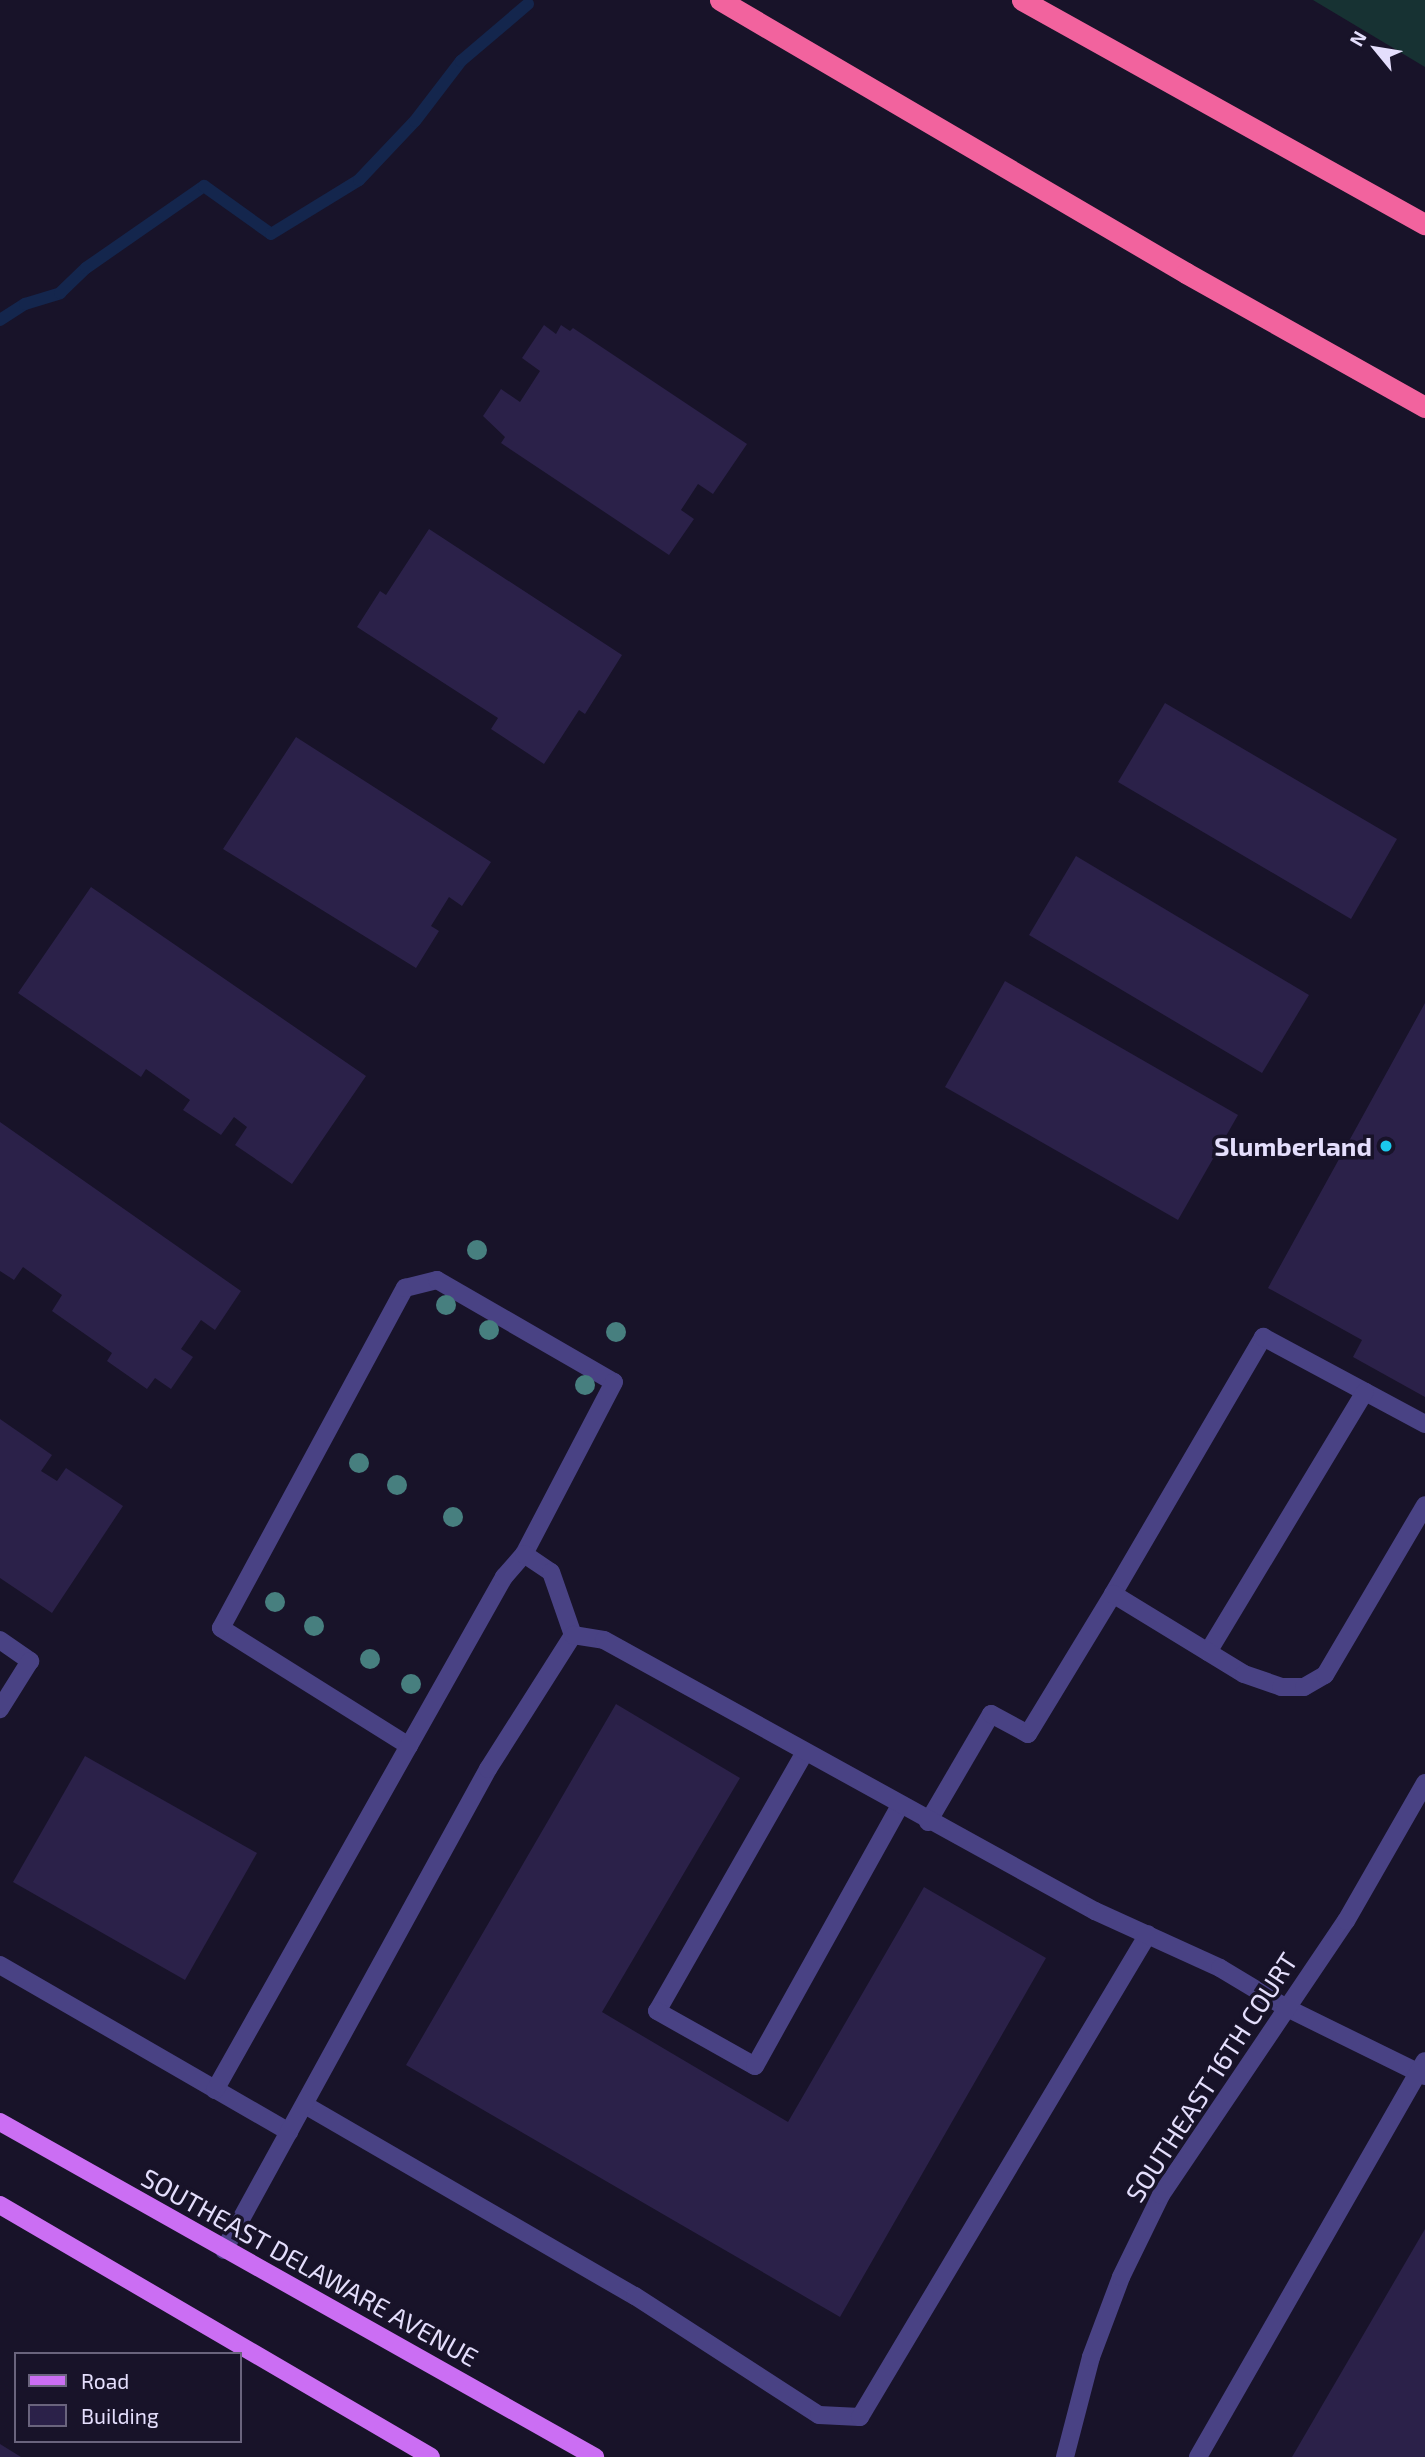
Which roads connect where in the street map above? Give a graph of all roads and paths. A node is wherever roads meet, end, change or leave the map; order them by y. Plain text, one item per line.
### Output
1 (720, 0) edge
2 (1022, 0) edge
3 (1425, 224) edge
4 (1425, 407) edge
5 (1365, 1392) junction
6 (1425, 1424) edge
7 (1425, 1505) edge
8 (524, 1554) junction
9 (1114, 1594) junction
10 (573, 1635) junction
11 (0, 1640) edge
12 (1208, 1652) junction
13 (0, 1709) edge
14 (409, 1746) junction
15 (805, 1752) junction
16 (1425, 1783) edge
17 (900, 1806) junction
18 (928, 1822) junction
19 (1148, 1934) junction
20 (0, 1965) edge
21 (1285, 2007) junction
22 (1423, 2070) edge
23 (215, 2090) junction
24 (305, 2105) junction
25 (0, 2122) edge
26 (289, 2132) junction
27 (0, 2205) edge
28 (224, 2250) junction
29 (431, 2457) edge
30 (594, 2457) edge
31 (1065, 2457) edge
32 (1198, 2457) edge

1 - 4 highway
2 - 3 highway
5 - 6 street
5 - 9 street
5 - 12 street
7 - 12 street
8 - 10 street
8 - 14 street
8 - 14 street
9 - 12 street
9 - 18 street
10 - 15 street
10 - 24 street
11 - 13 street
14 - 23 street
15 - 17 street
15 - 17 street
16 - 21 street, SOUTHEAST 16TH COURT
17 - 18 street
18 - 19 street
19 - 21 street
19 - 24 street
20 - 23 street
21 - 22 street
21 - 31 street, SOUTHEAST 16TH COURT
22 - 32 street
23 - 26 street
24 - 26 street
25 - 28 main road, SOUTHEAST DELAWARE AVENUE
26 - 28 street
27 - 29 main road
28 - 30 main road, SOUTHEAST DELAWARE AVENUE

